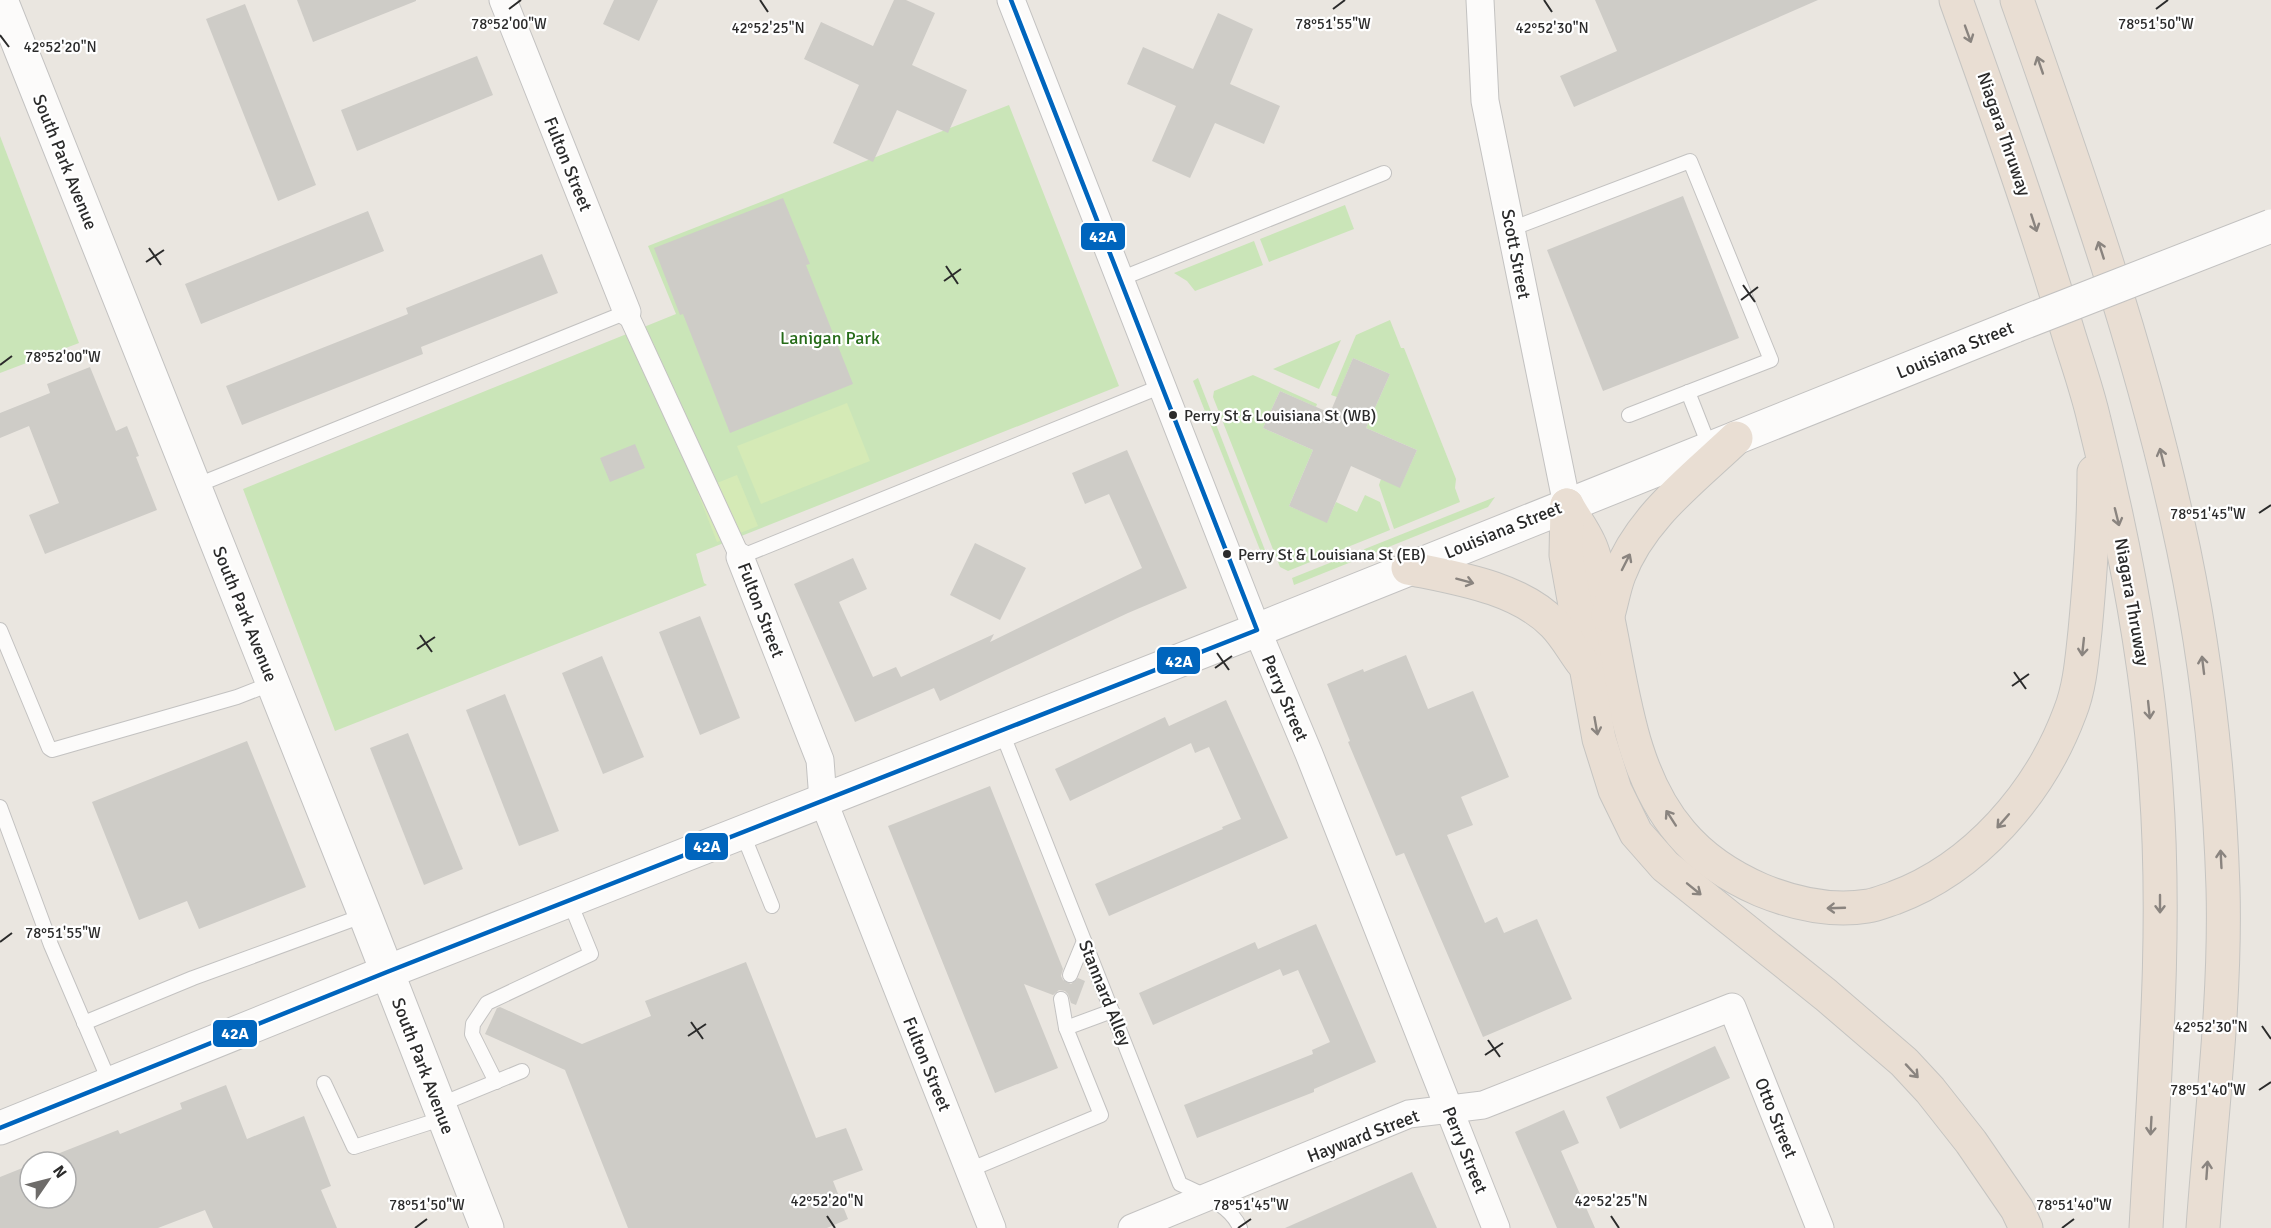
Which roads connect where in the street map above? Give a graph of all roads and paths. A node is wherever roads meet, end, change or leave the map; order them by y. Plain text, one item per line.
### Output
1 (1, 0) edge
2 (503, 0) edge
3 (1011, 0) edge
4 (1480, 0) edge
5 (1956, 0) edge
6 (2017, 0) edge
7 (1384, 173) dead end
8 (2271, 225) edge
9 (1511, 229) junction
10 (1120, 279) junction
11 (627, 312) junction
12 (1162, 386) junction
13 (1688, 392) junction
14 (1629, 415) dead end
15 (2094, 419) junction
16 (1723, 443) junction
17 (194, 487) junction
18 (1567, 505) junction
19 (740, 557) junction
20 (1408, 568) junction
21 (1608, 617) junction
22 (0, 630) edge
23 (1257, 630) junction
24 (1586, 669) junction
25 (273, 683) junction
26 (1001, 730) junction
27 (823, 800) junction
28 (0, 807) edge
29 (742, 832) junction
30 (569, 900) junction
31 (772, 906) dead end
32 (365, 915) junction
33 (1084, 941) junction
34 (387, 972) junction
35 (1070, 975) dead end
36 (1061, 999) dead end
37 (1732, 1007) joint
38 (1112, 1011) junction
39 (84, 1023) junction
40 (1066, 1028) junction
41 (522, 1071) dead end
42 (496, 1082) junction
43 (110, 1083) junction
44 (324, 1083) dead end
45 (1449, 1108) junction
46 (441, 1112) junction
47 (0, 1128) edge
48 (969, 1170) junction
49 (1208, 1198) junction
50 (487, 1228) edge
51 (992, 1228) edge
52 (1131, 1228) edge
53 (1240, 1228) edge
54 (1496, 1228) edge
55 (1820, 1228) edge
56 (2026, 1228) edge
57 (2146, 1228) edge
58 (2203, 1228) edge

1 - 17 street, South Park Avenue
2 - 11 street, Fulton Street
3 - 10 street, Perry Street
4 - 9 street, Scott Street
5 -> 15 highway, Niagara Thruway
58 -> 6 highway
7 - 10 lane
8 - 16 street, Louisiana Street, bridge
9 - 13 lane
9 - 18 street, Scott Street
10 - 12 street, Perry Street
11 - 17 lane
11 - 19 street, Fulton Street
12 - 19 lane
12 - 23 street, Perry Street
13 - 14 lane
13 - 16 lane
15 -> 21 highway
15 -> 57 highway, Niagara Thruway
16 - 18 street, Louisiana Street
21 -> 16 highway
17 - 25 street, South Park Avenue
18 - 20 street, Louisiana Street
18 - 21 highway
18 - 24 highway
19 - 27 street, Fulton Street
20 - 23 street, Louisiana Street
20 -> 24 highway
22 - 25 lane
23 - 26 street, Louisiana Street
23 - 45 street, Perry Street
24 -> 56 highway
25 - 32 street, South Park Avenue
26 - 27 street, Louisiana Street
26 - 33 lane, Stannard Alley
27 - 29 street, Louisiana Street
27 - 48 street, Fulton Street
28 - 39 lane
29 - 30 street, Louisiana Street
29 - 31 lane
30 - 34 street, Louisiana Street
30 - 42 lane
32 - 34 street, South Park Avenue
32 - 39 lane
33 - 35 lane
33 - 38 lane, Stannard Alley
34 - 43 street, Louisiana Street
34 - 46 street, South Park Avenue
36 - 40 lane
37 - 45 street, Hayward Street
37 - 55 street, Otto Street
38 - 40 lane
38 - 49 lane, Stannard Alley
39 - 43 lane
40 - 48 lane
41 - 42 lane
42 - 46 lane
43 - 47 street, Louisiana Street
44 - 46 lane
45 - 49 street, Hayward Street
45 - 54 street, Perry Street
46 - 50 street, South Park Avenue
48 - 51 street, Fulton Street
49 - 52 street, Hayward Street
49 - 53 lane, Stannard Alley

